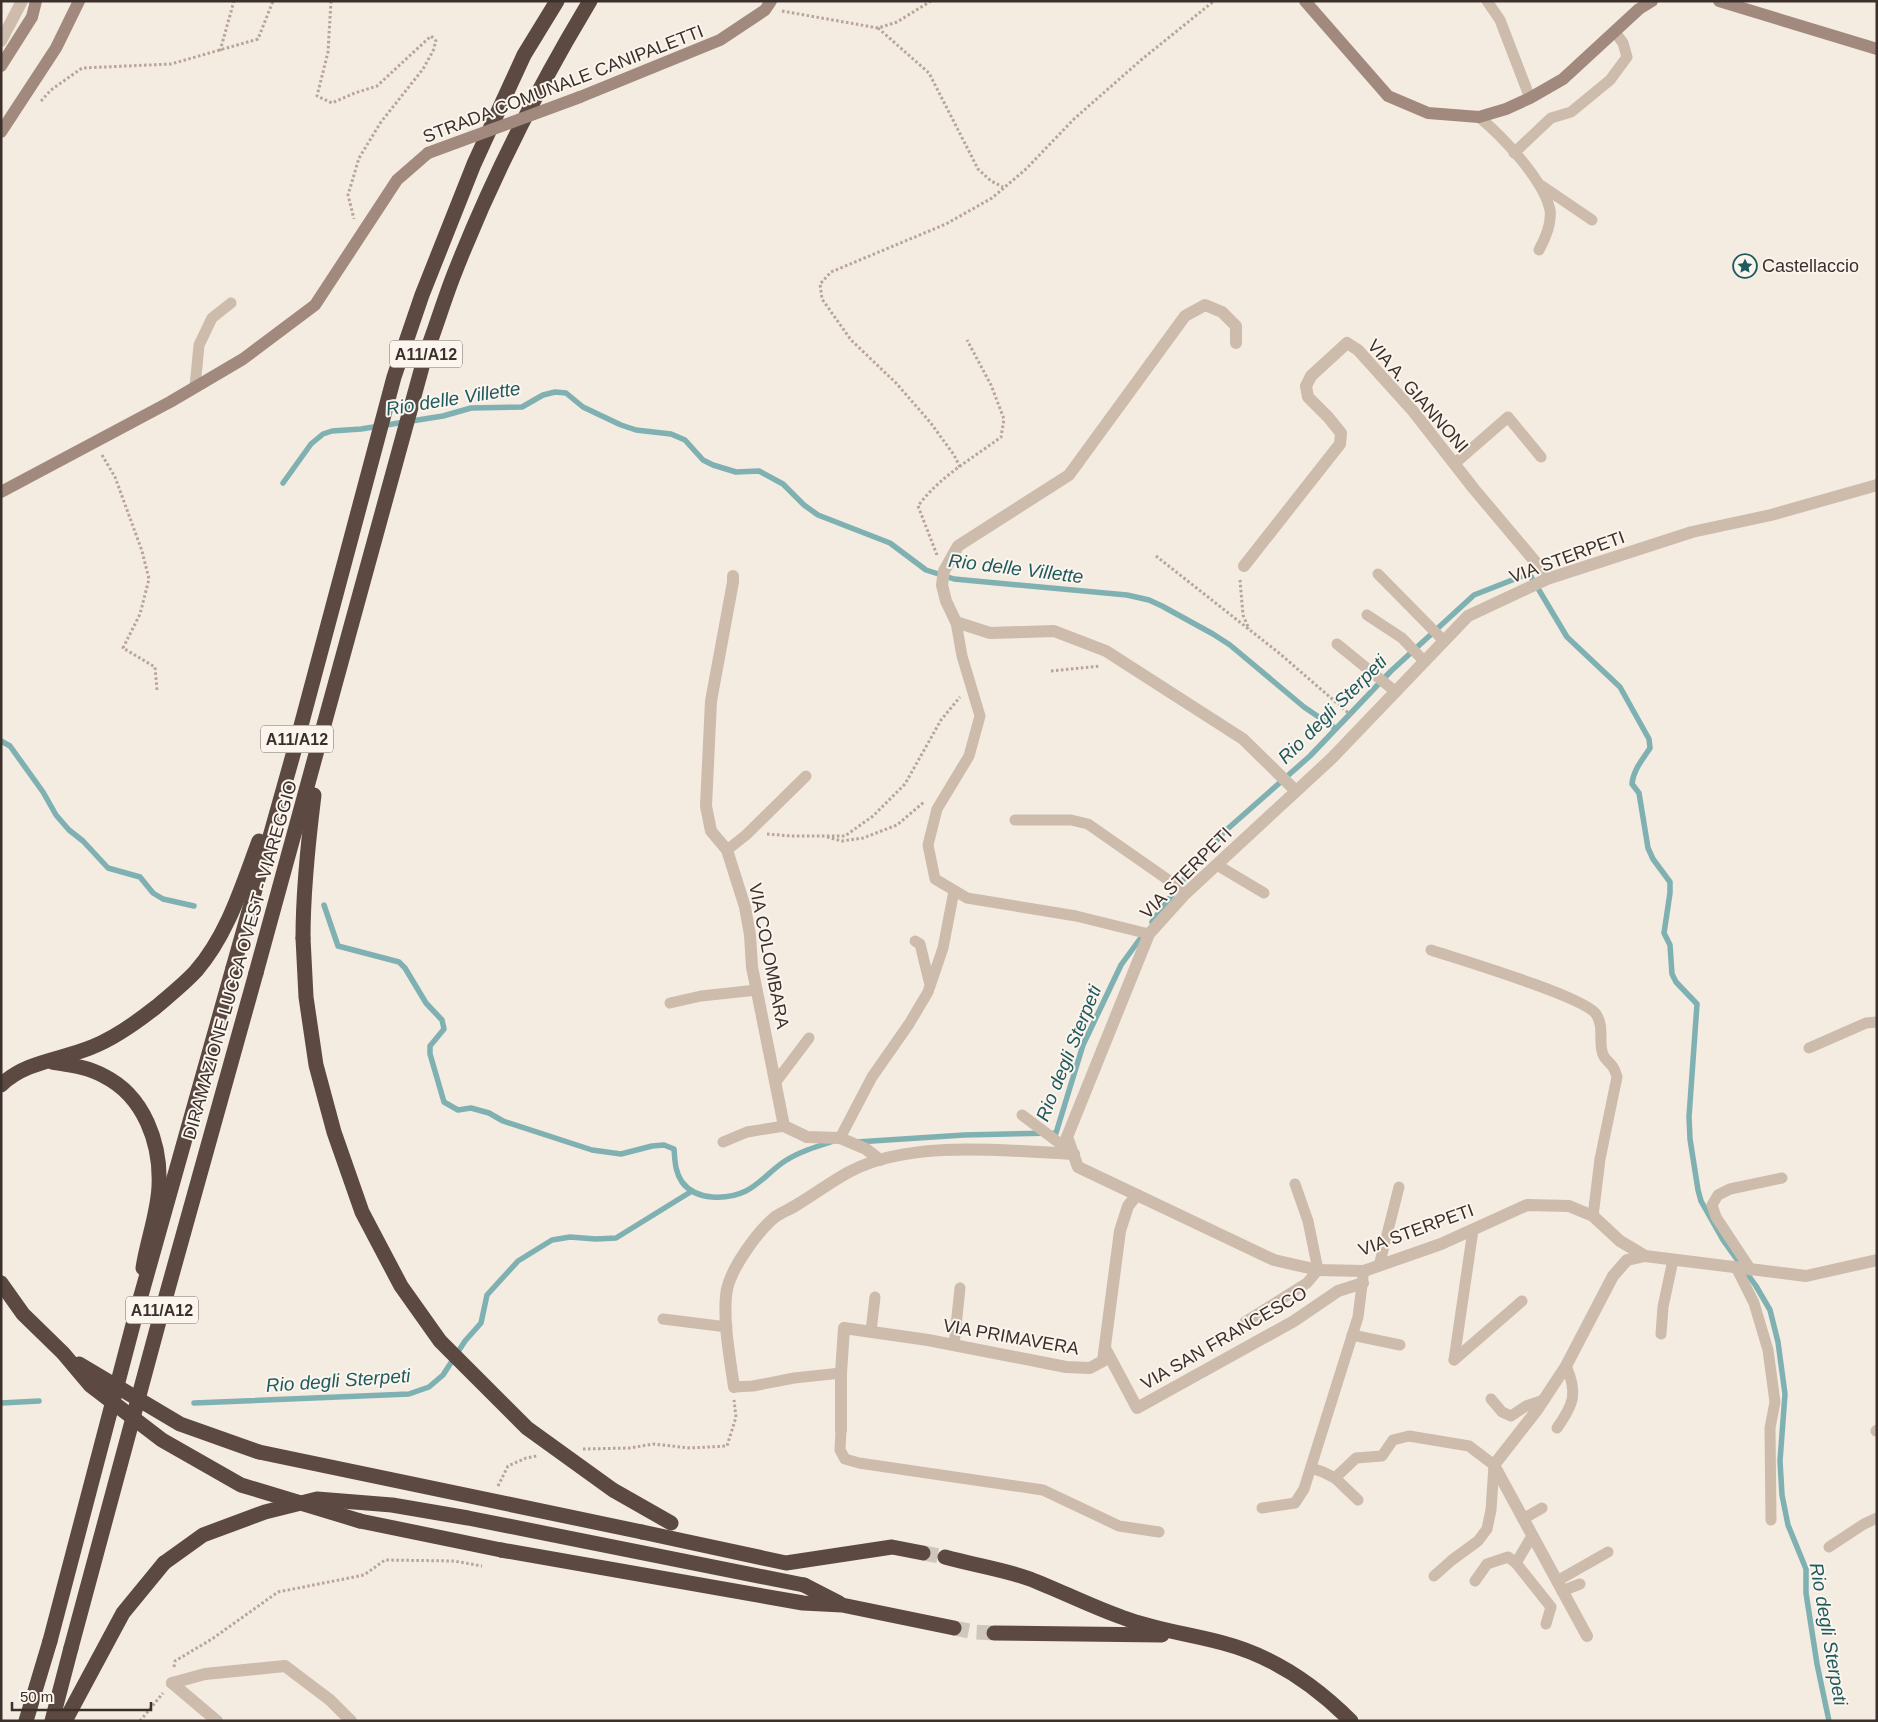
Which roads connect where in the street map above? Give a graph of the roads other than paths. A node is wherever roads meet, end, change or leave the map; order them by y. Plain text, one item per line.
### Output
1 (22, 1) edge
2 (36, 1) edge
3 (80, 1) edge
4 (557, 1) edge
5 (590, 1) edge
6 (1305, 1) edge
7 (1487, 1) edge
8 (1652, 1) edge
9 (1719, 1) edge
10 (769, 5) edge
11 (1615, 32) junction
12 (1, 41) edge
13 (1877, 49) edge
14 (1, 66) edge
15 (1530, 98) junction
16 (1479, 117) junction
17 (1, 132) edge
18 (1514, 153) junction
19 (1539, 184) junction
20 (1592, 220) dead end
21 (1539, 250) dead end
22 (231, 303) dead end
23 (1236, 343) dead end
24 (195, 387) junction
25 (1540, 457) dead end
26 (1454, 464) junction
27 (1877, 486) edge
28 (1, 492) edge
29 (1244, 566) road end
30 (1378, 574) dead end
31 (733, 576) dead end
32 (1548, 578) junction
33 (1367, 615) dead end
34 (956, 622) junction
35 (1443, 639) junction
36 (1337, 644) dead end
37 (1422, 659) junction
38 (1393, 689) junction
39 (298, 736) junction
40 (321, 740) junction
41 (806, 776) dead end
42 (1293, 788) junction
43 (1015, 820) dead end
44 (727, 850) junction
45 (1217, 865) junction
46 (954, 891) junction
47 (1264, 893) dead end
48 (1185, 894) junction
49 (1148, 934) junction
50 (915, 941) dead end
51 (1431, 950) dead end
52 (930, 986) junction
53 (757, 990) junction
54 (670, 1002) dead end
55 (1877, 1022) edge
56 (809, 1038) dead end
57 (1809, 1048) dead end
58 (46, 1061) junction
59 (775, 1083) junction
60 (1, 1085) edge
61 (1022, 1115) dead end
62 (784, 1126) junction
63 (845, 1140) junction
64 (724, 1142) dead end
65 (1074, 1154) junction
66 (880, 1160) junction
67 (1782, 1178) dead end
68 (1295, 1184) dead end
69 (1399, 1188) dead end
70 (1136, 1195) junction
71 (1593, 1216) junction
72 (1473, 1230) junction
73 (1645, 1256) junction
74 (1673, 1260) junction
75 (1877, 1260) edge
76 (1379, 1266) junction
77 (1744, 1268) junction
78 (1318, 1270) junction
79 (1363, 1277) junction
80 (1, 1283) edge
81 (960, 1288) dead end
82 (875, 1297) dead end
83 (1522, 1301) dead end
84 (135, 1317) junction
85 (663, 1319) dead end
86 (1246, 1322) dead end
87 (727, 1327) junction
88 (871, 1332) junction
89 (1661, 1334) dead end
90 (1352, 1335) junction
91 (1400, 1344) dead end
92 (954, 1345) junction
93 (1104, 1348) junction
94 (63, 1354) junction
95 (1566, 1366) junction
96 (841, 1373) junction
97 (734, 1387) joint
98 (1491, 1399) dead end
99 (1544, 1400) junction
100 (1557, 1428) dead end
101 (840, 1430) joint
102 (1494, 1465) junction
103 (1311, 1468) junction
104 (1335, 1478) junction
105 (1358, 1500) dead end
106 (1262, 1508) dead end
107 (1542, 1508) dead end
108 (1877, 1518) edge
109 (1523, 1519) junction
110 (1771, 1520) dead end
111 (1159, 1532) dead end
112 (1532, 1536) junction
113 (712, 1546) junction
114 (1829, 1547) dead end
115 (1608, 1552) dead end
116 (923, 1553) tunnel mouth
117 (945, 1558) tunnel mouth
118 (1516, 1563) junction
119 (1434, 1576) dead end
120 (1474, 1581) dead end
121 (1580, 1584) dead end
122 (1560, 1586) junction
123 (842, 1605) junction
124 (1546, 1624) dead end
125 (954, 1628) tunnel mouth
126 (994, 1633) tunnel mouth
127 (1184, 1635) junction
128 (1587, 1636) dead end
129 (26, 1721) edge
130 (52, 1721) edge
131 (65, 1721) edge
132 (218, 1721) edge
133 (351, 1721) edge
134 (1351, 1721) edge

1 - 12 street
2 - 14 street
3 - 17 street
4 - 39 highway, DIRAMAZIONE LUCCA OVEST - VIAREGGIO / A11/A12
5 - 40 highway, DIRAMAZIONE LUCCA OVEST - VIAREGGIO / A11/A12
6 - 16 street
7 - 15 lane
8 - 11 street
9 - 13 street
10 - 24 street, STRADA COMUNALE CANIPALETTI, bridge
11 - 15 street
11 - 18 lane
15 - 16 street
16 - 18 lane
18 - 19 lane
19 - 20 lane
19 - 21 lane
22 - 24 lane
23 - 34 street
24 - 28 street, STRADA COMUNALE CANIPALETTI
25 - 26 lane
26 - 29 street, VIA A. GIANNONI
26 - 32 street, VIA A. GIANNONI
27 - 32 street, VIA STERPETI
30 - 35 lane
31 - 44 street, VIA COLOMBARA
32 - 35 street, VIA STERPETI
33 - 37 lane
34 - 42 street
34 - 46 lane
35 - 37 street, VIA STERPETI
36 - 38 lane
37 - 38 street, VIA STERPETI
38 - 42 street, VIA STERPETI
39 - 58 highway
39 - 84 highway, DIRAMAZIONE LUCCA OVEST - VIAREGGIO / A11/A12, bridge
40 - 113 highway, bridge
40 - 130 highway, DIRAMAZIONE LUCCA OVEST - VIAREGGIO / A11/A12, bridge
41 - 44 lane
42 - 45 street, VIA STERPETI
43 - 48 lane
44 - 53 street, VIA COLOMBARA
45 - 47 lane
45 - 48 street, VIA STERPETI
46 - 49 lane
46 - 52 lane
48 - 49 street, VIA STERPETI
49 - 65 street, VIA STERPETI
50 - 52 lane
51 - 71 lane
52 - 63 lane
53 - 54 lane
53 - 59 street, VIA COLOMBARA
55 - 57 lane
56 - 59 lane
58 - 60 highway
58 - 84 highway
59 - 62 street, VIA COLOMBARA
61 - 65 lane
62 - 63 street
62 - 64 lane
63 - 66 street
65 - 66 street
65 - 70 street, VIA STERPETI
66 - 87 street
67 - 77 lane
68 - 78 lane
69 - 76 lane
70 - 78 street, VIA STERPETI
70 - 93 street, VIA PRIMAVERA
71 - 72 street, VIA STERPETI
71 - 73 street, VIA STERPETI
72 - 76 street, VIA STERPETI
72 - 83 lane
73 - 74 street, VIA STERPETI
73 - 95 street
74 - 77 street, VIA STERPETI
74 - 89 lane
75 - 77 street, VIA STERPETI
76 - 79 street, VIA STERPETI
77 - 110 lane
78 - 79 street, VIA STERPETI
78 - 86 lane
79 - 90 lane
79 - 93 street, VIA SAN FRANCESCO
80 - 94 highway
81 - 92 lane
82 - 88 lane
84 - 129 highway, DIRAMAZIONE LUCCA OVEST - VIAREGGIO / A11/A12, bridge
85 - 87 lane
87 - 97 street
88 - 92 street, VIA PRIMAVERA
88 - 96 street, VIA PRIMAVERA
90 - 91 lane
90 - 103 lane
92 - 93 street, VIA PRIMAVERA
94 - 113 highway, bridge
94 - 123 highway, bridge
95 - 99 street
95 - 100 lane
96 - 97 lane
96 - 101 street, VIA PRIMAVERA
98 - 99 lane
99 - 102 street
101 - 111 lane
102 - 104 lane
102 - 109 street
102 - 119 lane
103 - 104 lane
103 - 106 lane
104 - 105 lane
107 - 109 lane
108 - 114 lane
109 - 112 street
112 - 118 lane
112 - 122 street
113 - 116 highway
115 - 122 lane
117 - 127 highway
118 - 120 lane
118 - 124 lane
121 - 122 lane
122 - 128 street
123 - 125 highway
123 - 131 highway, bridge
126 - 127 highway
127 - 134 highway
132 - 133 street

